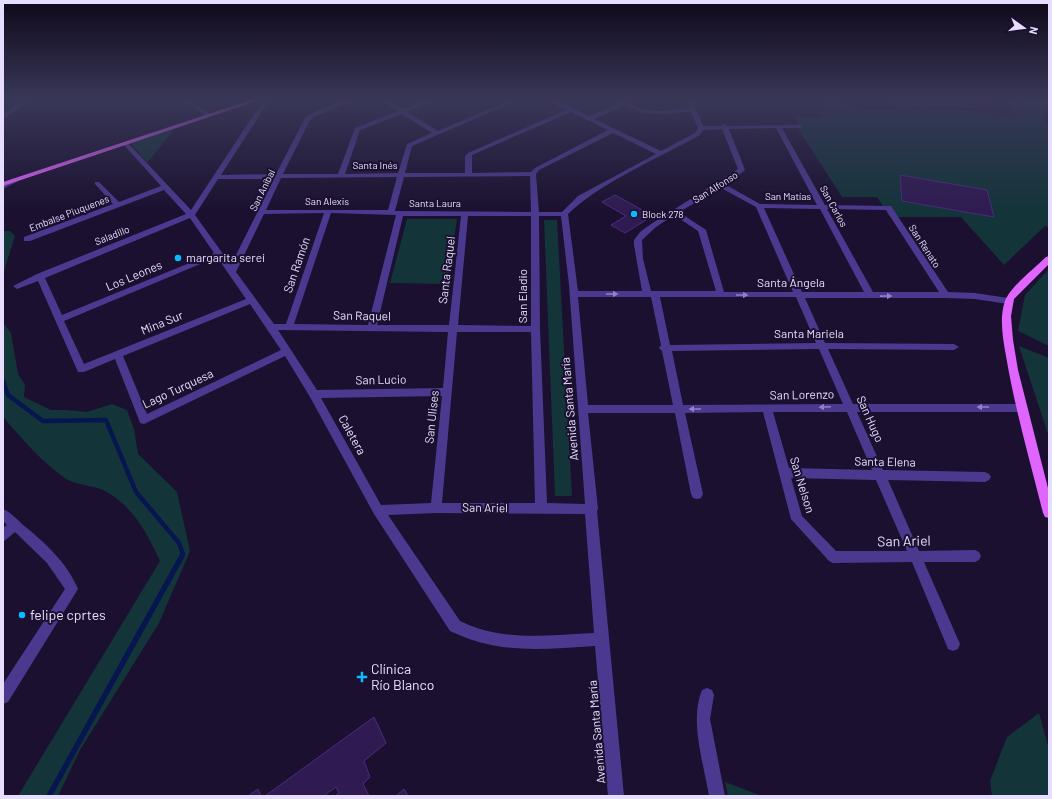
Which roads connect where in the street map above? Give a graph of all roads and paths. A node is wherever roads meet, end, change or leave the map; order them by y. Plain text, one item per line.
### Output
1 (149, 136) edge
2 (243, 136) edge
3 (300, 136) edge
4 (354, 136) edge
5 (429, 136) edge
6 (511, 136) edge
7 (602, 136) edge
8 (624, 136) edge
9 (695, 136) edge
10 (728, 136) edge
11 (784, 136) edge
12 (126, 144) junction
13 (660, 153) junction
14 (533, 174) junction
15 (280, 175) junction
16 (341, 175) junction
17 (402, 175) junction
18 (469, 175) junction
19 (216, 177) junction
20 (14, 181) junction
21 (97, 183) dead end
22 (3, 184) edge
23 (721, 186) junction
24 (3, 187) edge
25 (166, 187) junction
26 (118, 205) junction
27 (759, 206) junction
28 (823, 206) junction
29 (888, 208) joint
30 (328, 211) junction
31 (263, 212) junction
32 (391, 212) junction
33 (674, 212) junction
34 (400, 214) junction
35 (465, 214) junction
36 (535, 214) junction
37 (564, 214) junction
38 (191, 215) junction
39 (27, 240) dead end
40 (218, 254) junction
41 (1049, 259) edge
42 (232, 273) junction
43 (40, 276) junction
44 (17, 286) dead end
45 (573, 294) junction
46 (651, 295) junction
47 (721, 295) junction
48 (799, 295) junction
49 (946, 295) junction
50 (871, 296) junction
51 (251, 300) junction
52 (1008, 301) junction
53 (60, 320) junction
54 (271, 327) junction
55 (289, 327) junction
56 (372, 328) junction
57 (452, 328) junction
58 (535, 329) junction
59 (822, 346) junction
60 (954, 347) dead end
61 (664, 348) junction
62 (287, 351) junction
63 (118, 354) junction
64 (448, 392) junction
65 (314, 394) junction
66 (851, 407) junction
67 (1022, 408) junction
68 (584, 409) junction
69 (678, 409) junction
70 (767, 409) junction
71 (784, 473) junction
72 (881, 474) junction
73 (985, 477) dead end
74 (697, 494) dead end
75 (436, 508) junction
76 (541, 509) junction
77 (592, 509) junction
78 (378, 510) junction
79 (1049, 512) edge
80 (3, 514) edge
81 (15, 525) junction
82 (3, 536) edge
83 (916, 556) junction
84 (975, 556) dead end
85 (833, 557) joint
86 (601, 639) junction
87 (953, 644) dead end
88 (707, 695) dead end
89 (3, 697) edge
90 (616, 796) edge
91 (717, 796) edge

1 - 12 main road
2 - 19 street
3 - 15 street, San Aníbal
4 - 16 street
5 - 17 street
6 - 18 street
7 - 14 street
8 - 13 street
9 - 13 street
10 - 23 street, San Alfonso
11 - 28 street, San Carlos
12 - 20 main road
12 - 25 street, Caletera
13 - 37 street
14 - 18 street, Santa Inés
14 - 36 street, San Eladio
15 - 16 street, Santa Inés
15 - 19 street, Santa Inés
15 - 31 street, San Aníbal
16 - 17 street, Santa Inés
17 - 18 street, Santa Inés
17 - 32 street
19 - 38 street
20 - 22 main road
20 - 24 street
21 - 26 street, Embalse Piuquenes
23 - 27 street
23 - 33 street, San Alfonso
25 - 26 street, Embalse Piuquenes
25 - 38 street, Caletera
26 - 39 street, Embalse Piuquenes
27 - 28 street, San Matías
27 - 48 street, San Hugo
28 - 29 street, San Matías
28 - 50 street, San Carlos
29 - 49 street, San Renato
30 - 31 street, San Alexis
30 - 32 street, San Alexis
30 - 55 street, San Ramón
31 - 42 street, San Aníbal
32 - 34 street, San Alexis
33 - 46 street, San Alfonso
33 - 47 street
34 - 35 street, Santa Laura
34 - 56 street, Santa Laura
35 - 36 street, Santa Laura
35 - 57 street, Santa Raquel
36 - 37 street, Santa Laura
36 - 58 street, San Eladio
37 - 45 street, Avenida Santa María
38 - 40 street, Caletera
38 - 43 street, Saladillo
40 - 42 street, Caletera
40 - 53 street, Los Leones
41 - 52 main road
42 - 51 street, Caletera
43 - 44 street, Saladillo
43 - 53 street
45 -> 46 street, Santa Ángela
45 - 68 street, Avenida Santa María
46 - 47 street, Santa Ángela
46 - 61 street, San Alfonso
47 -> 48 street, Santa Ángela
48 - 50 street, Santa Ángela
48 - 59 street, San Hugo
50 -> 49 street, Santa Ángela
49 - 52 street, Santa Ángela
51 - 54 street, Caletera
51 - 63 street, Mina Sur
52 - 67 main road
53 - 63 street, Mina Sur
54 - 55 street, San Raquel
54 - 62 street, Caletera
55 - 56 street, San Raquel
56 - 57 street, San Raquel
57 - 58 street, San Raquel
57 - 64 street, San Ulises
58 - 76 street, San Eladio
59 - 60 street, Santa Mariela
59 - 61 street, Santa Mariela
59 - 66 street, San Hugo
61 - 69 street, San Alfonso
62 - 63 street, Lago Turquesa
62 - 65 street, Caletera
64 - 65 street, San Lucio
64 - 75 street, San Ulises
65 - 78 street, Caletera
67 -> 66 street, San Lorenzo
66 -> 70 street, San Lorenzo
66 - 72 street, San Hugo
67 - 79 main road
68 - 69 street, San Lorenzo
68 - 77 street, Avenida Santa María
70 -> 69 street, San Lorenzo
69 - 74 street, San Alfonso
70 - 71 street, San Nelson
71 - 72 street, Santa Elena
71 - 85 street, San Nelson
72 - 73 street, Santa Elena
72 - 83 street, San Hugo
75 - 76 street, San Ariel
75 - 78 street, San Ariel
76 - 77 street, San Ariel
77 - 86 street, Avenida Santa María
78 - 86 street, Caletera
80 - 81 street
81 - 82 street
81 - 89 street
83 - 84 street, San Ariel
83 - 85 street, San Ariel
83 - 87 street, San Hugo
86 - 90 street, Avenida Santa María
88 - 91 street

